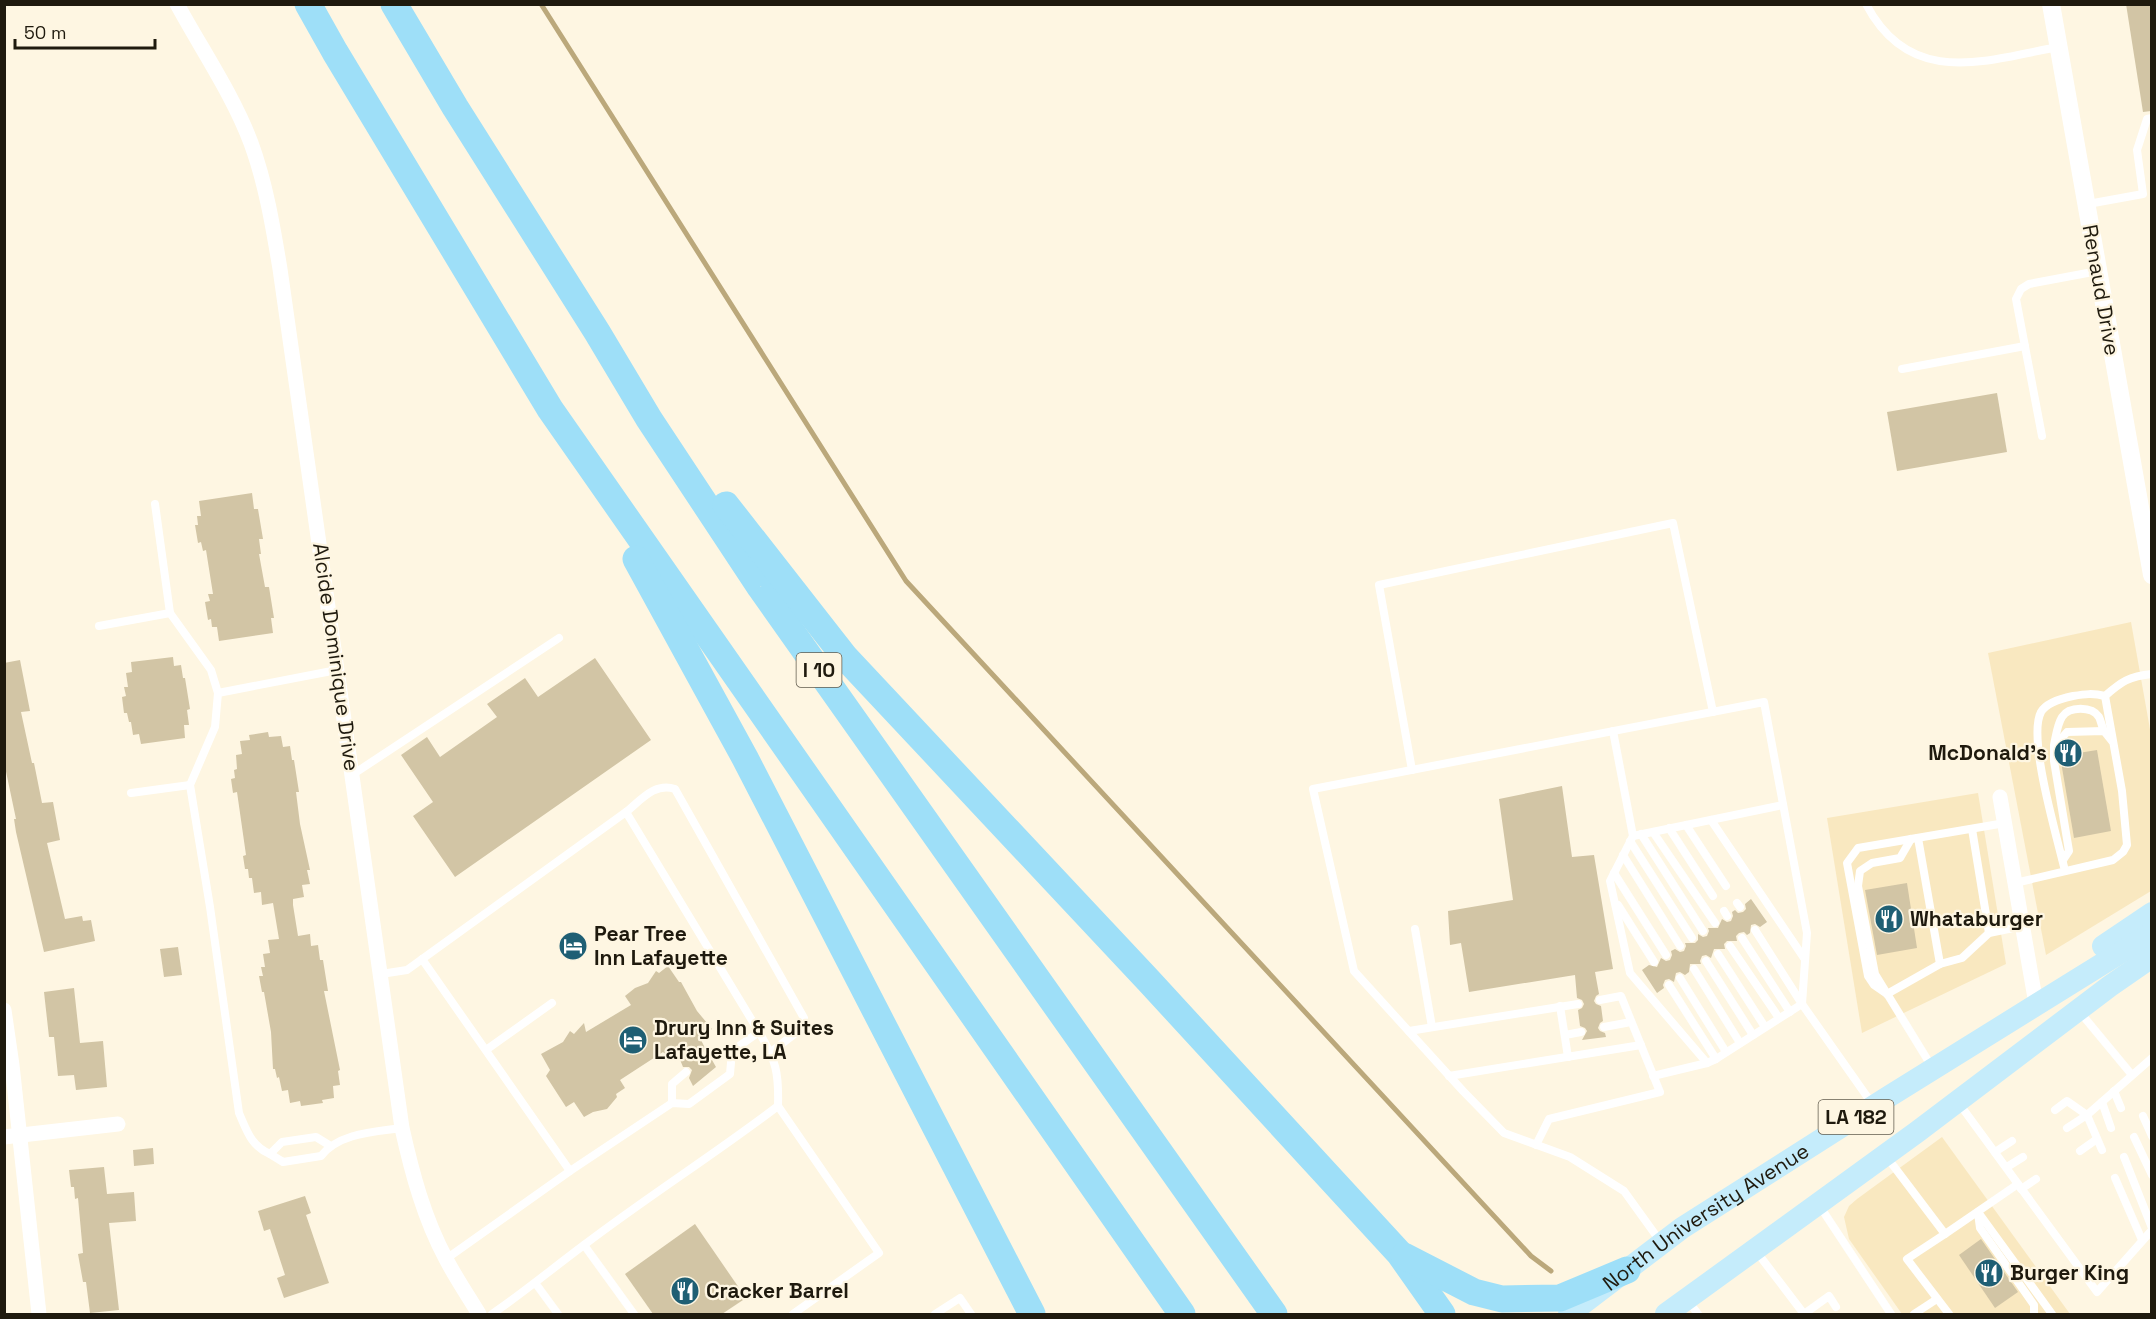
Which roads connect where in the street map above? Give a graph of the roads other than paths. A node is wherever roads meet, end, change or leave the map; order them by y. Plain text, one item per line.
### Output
1 (177, 4) edge
2 (308, 4) edge
3 (394, 4) edge
4 (1866, 4) edge
5 (2051, 4) edge
6 (2058, 47) junction
7 (2151, 118) edge
8 (2086, 204) junction
9 (2098, 271) junction
10 (597, 332) junction
11 (2025, 346) junction
12 (1902, 369) dead end
13 (550, 409) junction
14 (2042, 436) dead end
15 (155, 504) dead end
16 (2151, 575) edge
17 (170, 613) junction
18 (99, 626) dead end
19 (559, 638) dead end
20 (337, 670) junction
21 (2151, 674) edge
22 (218, 693) junction
23 (2105, 696) junction
24 (1713, 712) junction
25 (1613, 731) junction
26 (2104, 731) junction
27 (2114, 745) junction
28 (2054, 747) junction
29 (1412, 770) junction
30 (352, 775) junction
31 (190, 785) junction
32 (131, 794) dead end
33 (2000, 797) dead end
34 (1783, 805) junction
35 (626, 812) junction
36 (1711, 820) junction
37 (2005, 823) junction
38 (1686, 825) junction
39 (1669, 828) junction
40 (1972, 829) junction
41 (1653, 832) junction
42 (1635, 837) junction
43 (1915, 838) junction
44 (1623, 855) junction
45 (2062, 860) junction
46 (2065, 871) junction
47 (1614, 873) junction
48 (2015, 883) junction
49 (1726, 886) dead end
50 (1713, 896) dead end
51 (1614, 899) junction
52 (2151, 913) edge
53 (1715, 923) dead end
54 (2023, 926) junction
55 (1415, 929) dead end
56 (1755, 930) dead end
57 (1703, 931) dead end
58 (1989, 933) junction
59 (2151, 933) edge
60 (1692, 938) dead end
61 (1742, 938) dead end
62 (1680, 946) dead end
63 (1730, 946) dead end
64 (1666, 954) dead end
65 (1718, 954) dead end
66 (2151, 957) edge
67 (423, 959) junction
68 (1805, 959) junction
69 (1706, 961) dead end
70 (1654, 962) dead end
71 (1940, 964) junction
72 (2097, 966) junction
73 (1694, 969) dead end
74 (381, 974) junction
75 (1680, 978) dead end
76 (1669, 985) dead end
77 (1887, 994) junction
78 (1600, 1000) dead end
79 (552, 1003) dead end
80 (1578, 1004) dead end
81 (1802, 1004) junction
82 (2036, 1004) junction
83 (1560, 1006) junction
84 (4, 1010) edge
85 (2078, 1010) junction
86 (1790, 1012) junction
87 (1779, 1018) junction
88 (1631, 1022) junction
89 (1432, 1027) junction
90 (1604, 1027) dead end
91 (1765, 1027) junction
92 (1409, 1031) junction
93 (759, 1032) junction
94 (1581, 1032) dead end
95 (1565, 1035) junction
96 (1753, 1035) junction
97 (1740, 1042) junction
98 (1641, 1045) junction
99 (486, 1050) junction
100 (732, 1051) junction
101 (771, 1052) junction
102 (1726, 1052) junction
103 (708, 1054) dead end
104 (1568, 1057) junction
105 (2151, 1058) edge
106 (1716, 1059) junction
107 (1707, 1063) junction
108 (1933, 1068) junction
109 (686, 1072) dead end
110 (1449, 1076) junction
111 (1653, 1076) junction
112 (2131, 1080) junction
113 (2114, 1091) junction
114 (1958, 1101) junction
115 (2102, 1102) junction
116 (672, 1103) junction
117 (778, 1106) junction
118 (1874, 1106) junction
119 (2121, 1108) dead end
120 (2055, 1110) dead end
121 (2087, 1115) junction
122 (2143, 1116) dead end
123 (117, 1124) dead end
124 (402, 1128) junction
125 (2067, 1128) dead end
126 (2111, 1128) dead end
127 (12, 1136) edge
128 (2151, 1136) edge
129 (2134, 1137) dead end
130 (2097, 1139) junction
131 (2012, 1141) dead end
132 (329, 1145) junction
133 (1536, 1145) junction
134 (2102, 1150) dead end
135 (2080, 1151) dead end
136 (1995, 1152) junction
137 (270, 1154) junction
138 (1886, 1155) junction
139 (2023, 1157) dead end
140 (2124, 1157) dead end
141 (2007, 1167) junction
142 (570, 1172) junction
143 (2151, 1175) edge
144 (2115, 1178) dead end
145 (2036, 1179) dead end
146 (2020, 1186) junction
147 (1818, 1204) junction
148 (1978, 1212) junction
149 (2151, 1229) edge
150 (1945, 1234) junction
151 (2142, 1240) junction
152 (1662, 1244) junction
153 (584, 1245) junction
154 (1755, 1250) junction
155 (1399, 1253) junction
156 (446, 1259) junction
157 (1627, 1270) junction
158 (536, 1284) junction
159 (1937, 1299) junction
160 (1692, 1307) edge
161 (1836, 1307) dead end
162 (39, 1314) edge
163 (479, 1314) edge
164 (492, 1314) edge
165 (558, 1314) edge
166 (634, 1314) edge
167 (793, 1314) edge
168 (935, 1314) edge
169 (971, 1314) edge
170 (1032, 1314) edge
171 (1182, 1314) edge
172 (1274, 1314) edge
173 (1442, 1314) edge
174 (1569, 1314) edge
175 (1666, 1314) edge
176 (1807, 1314) edge
177 (1891, 1314) edge
178 (1914, 1314) edge
179 (1949, 1314) edge
180 (2034, 1314) edge
181 (2052, 1314) edge

1 - 20 street, Alcide Dominique Drive
2 - 13 highway
3 - 10 highway, I 10
4 - 6 lane
5 - 6 street, Renaud Drive
6 - 8 street, Renaud Drive
7 - 8 lane
8 - 9 street, Renaud Drive
9 - 11 lane
9 - 16 street, Renaud Drive
10 - 155 highway
10 - 172 highway, I 10
11 - 12 lane
11 - 14 lane
13 - 170 highway
13 - 171 highway
15 - 17 lane
17 - 18 lane
17 - 22 lane
19 - 30 lane
20 - 22 lane
20 - 30 street, Alcide Dominique Drive
21 - 23 lane
22 - 31 lane
23 - 27 lane
23 - 45 lane
24 - 25 lane
24 - 29 lane
24 - 34 lane
25 - 29 lane
25 - 42 lane
26 - 27 lane
26 - 28 lane
26 - 28 lane
27 - 46 lane
28 - 45 lane
29 - 92 lane
30 - 74 street, Alcide Dominique Drive
31 - 32 lane
31 - 137 lane
33 - 37 street
34 - 36 lane
34 - 68 lane
35 - 67 lane
35 - 93 lane
35 - 101 lane
36 - 38 lane
36 - 68 lane
37 - 40 lane
37 - 48 street
38 - 39 lane
38 - 49 lane
39 - 41 lane
39 - 50 lane
40 - 43 lane
40 - 58 lane
41 - 42 lane
41 - 53 lane
42 - 44 lane
42 - 57 lane
42 - 60 lane
43 - 71 lane
43 - 77 lane
43 - 77 lane
44 - 47 lane
44 - 62 lane
45 - 46 lane
46 - 48 lane
47 - 51 lane
47 - 64 lane
48 - 54 street
51 - 70 lane
51 - 107 lane
52 - 72 main road
54 - 58 lane
54 - 82 street
55 - 89 lane
56 - 81 lane
58 - 71 lane
59 - 72 main road, North University Avenue / LA 182
61 - 86 lane
63 - 87 lane
65 - 91 lane
66 - 85 main road, LA 182
67 - 74 lane
67 - 99 lane
68 - 81 lane
69 - 96 lane
71 - 77 lane
72 - 82 main road, North University Avenue / LA 182
73 - 97 lane
74 - 124 street, Alcide Dominique Drive
75 - 102 lane
76 - 106 lane
77 - 108 lane
78 - 88 lane
79 - 99 lane
80 - 83 lane
81 - 86 lane
81 - 118 lane
82 - 108 main road, North University Avenue / LA 182
83 - 89 lane
83 - 95 lane
84 - 127 street
85 - 112 lane
85 - 114 main road, LA 182
86 - 87 lane
87 - 91 lane
88 - 90 lane
88 - 98 lane
89 - 92 lane
91 - 96 lane
92 - 110 lane
93 - 100 lane
93 - 101 lane
94 - 95 lane
95 - 104 lane
96 - 97 lane
97 - 102 lane
98 - 104 lane
98 - 111 lane
99 - 142 lane
100 - 103 lane
100 - 116 lane
101 - 117 lane
102 - 106 lane
104 - 110 lane
105 - 112 lane
106 - 107 lane
107 - 111 lane
108 - 118 main road, North University Avenue / LA 182
109 - 116 lane
110 - 133 lane
111 - 133 lane
112 - 113 lane
113 - 115 lane
113 - 119 lane
114 - 136 lane
114 - 138 main road, LA 182
115 - 121 lane
115 - 126 lane
116 - 142 lane
117 - 153 lane
117 - 167 lane
118 - 152 main road, North University Avenue / LA 182
120 - 121 lane
121 - 125 lane
121 - 130 lane
122 - 128 lane
123 - 127 street
124 - 132 lane
124 - 156 street, Alcide Dominique Drive
127 - 162 street
129 - 143 lane
130 - 134 lane
130 - 135 lane
131 - 136 lane
132 - 137 lane
132 - 137 lane
133 - 152 lane
136 - 141 lane
138 - 147 main road, LA 182
138 - 150 lane
139 - 141 lane
140 - 149 lane
141 - 146 lane
142 - 156 lane
144 - 151 lane
145 - 146 lane
146 - 148 lane
146 - 151 lane
147 - 154 main road, LA 182
147 - 177 lane
148 - 150 lane
148 - 180 lane
148 - 181 lane
149 - 151 lane
150 - 159 lane
152 - 157 main road, North University Avenue / LA 182
153 - 158 lane
153 - 166 lane
154 - 160 main road, LA 182
154 - 176 lane
155 - 157 highway
155 - 173 highway
156 - 163 street, Alcide Dominique Drive
157 - 174 main road, North University Avenue / LA 182
158 - 164 lane
158 - 165 lane
159 - 178 lane
159 - 179 lane
160 - 175 main road, LA 182
161 - 176 lane
168 - 169 lane

